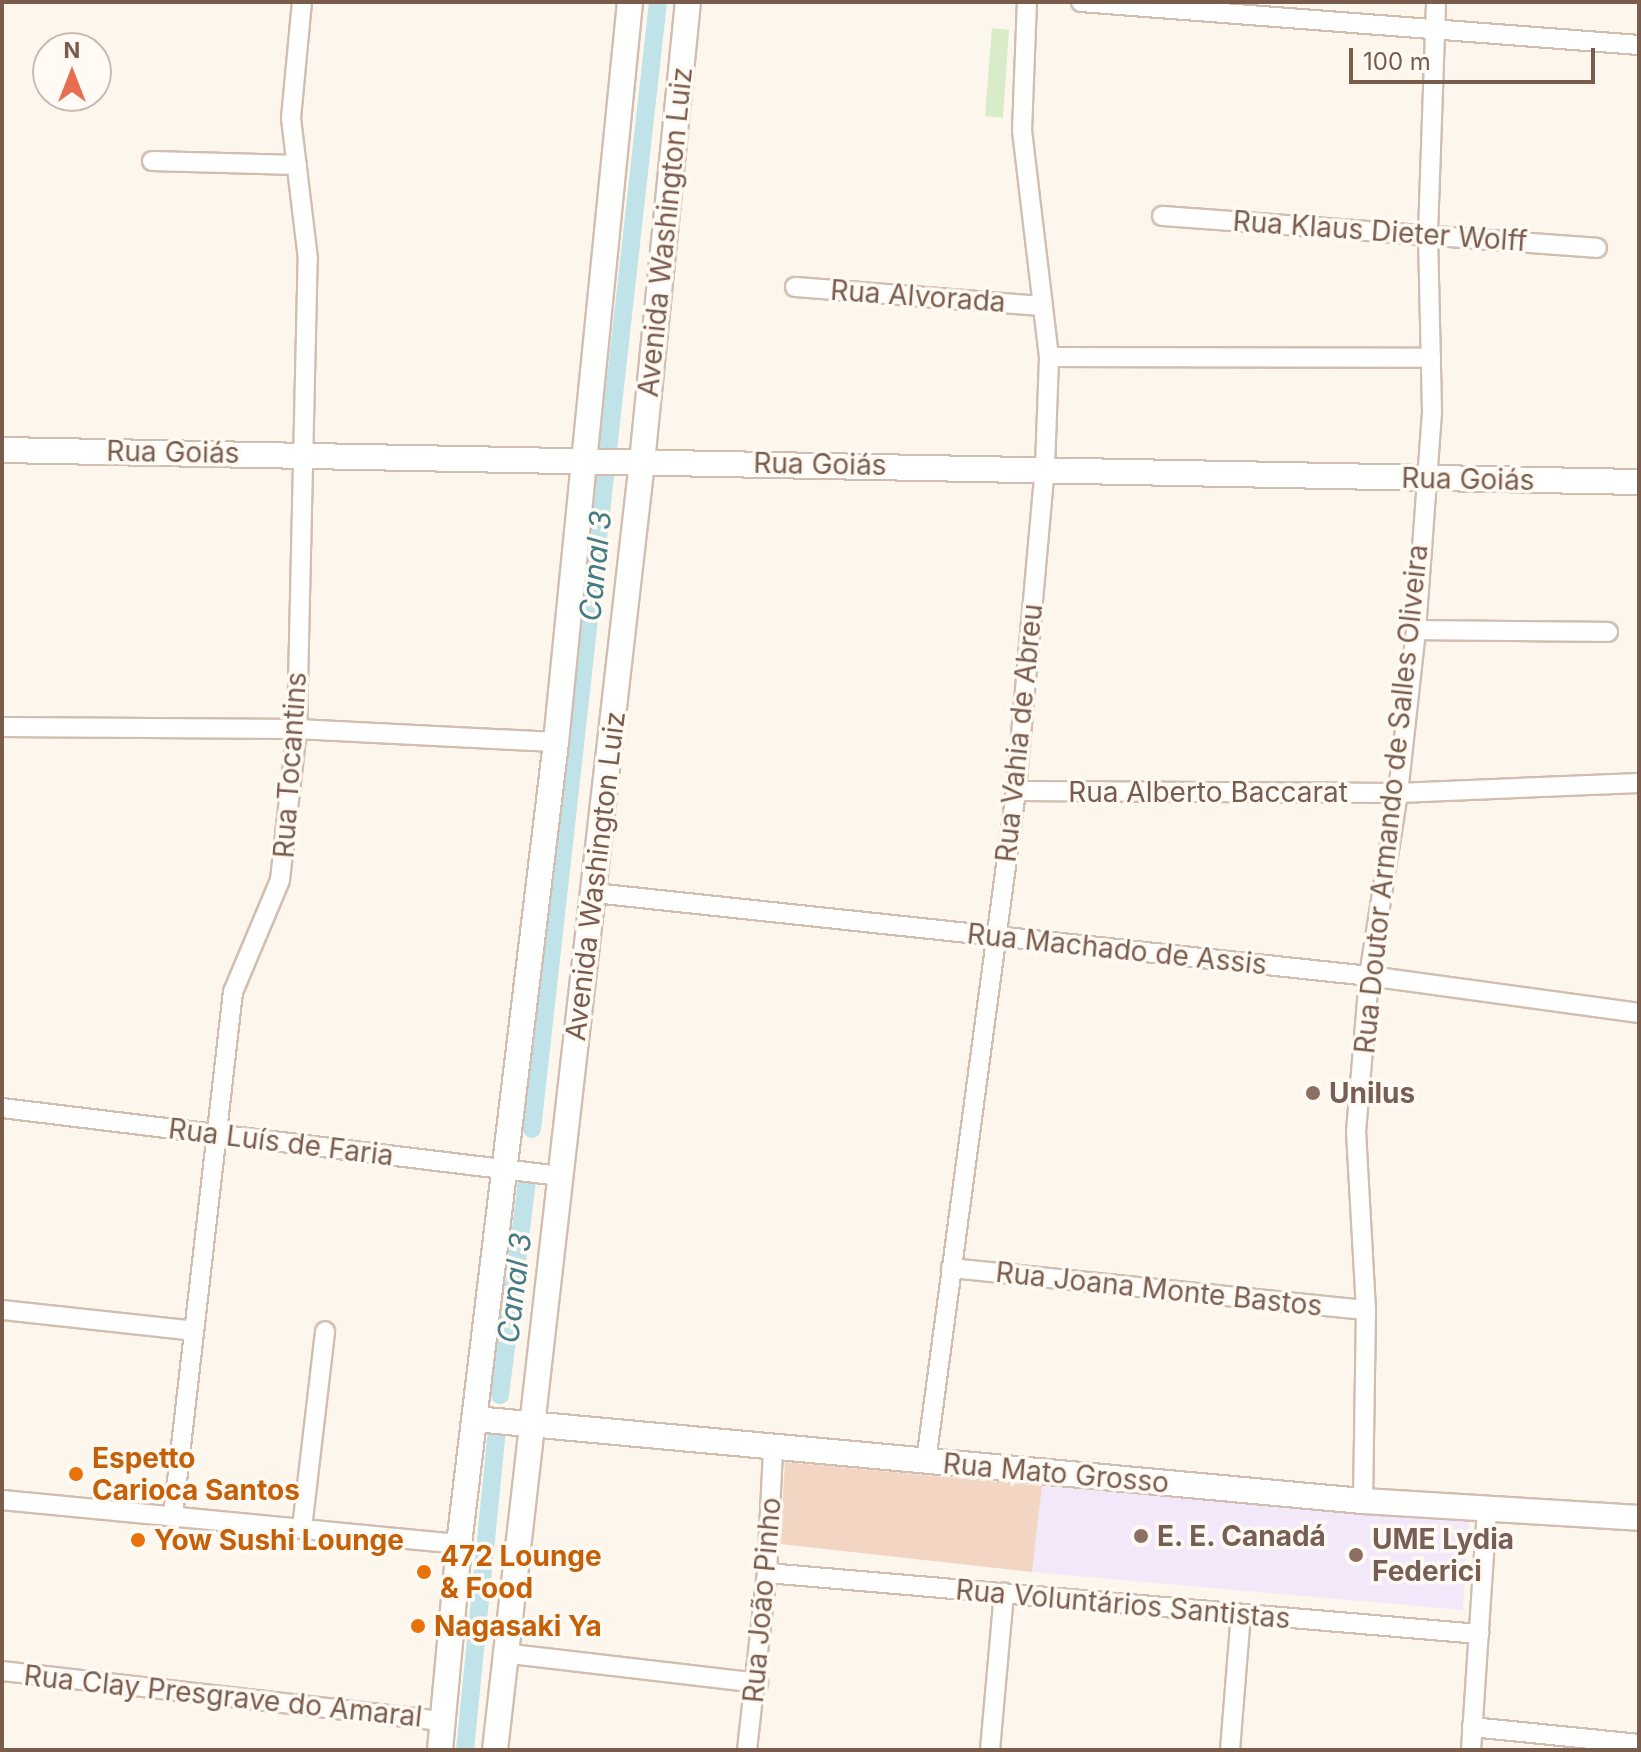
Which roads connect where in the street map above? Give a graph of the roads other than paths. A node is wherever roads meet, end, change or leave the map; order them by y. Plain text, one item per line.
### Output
1 (302, 2) edge
2 (630, 2) edge
3 (688, 2) edge
4 (1027, 2) edge
5 (1081, 2) edge
6 (1436, 2) edge
7 (1434, 29) junction
8 (1639, 45) edge
9 (152, 161) dead end
10 (297, 165) junction
11 (1162, 216) dead end
12 (1428, 233) junction
13 (1597, 248) dead end
14 (795, 287) dead end
15 (1042, 306) junction
16 (1049, 357) junction
17 (1431, 358) junction
18 (2, 450) edge
19 (302, 455) junction
20 (633, 463) junction
21 (592, 464) junction
22 (1045, 467) junction
23 (1424, 478) junction
24 (1639, 482) edge
25 (1416, 630) junction
26 (1608, 632) dead end
27 (2, 727) edge
28 (297, 729) junction
29 (556, 742) junction
30 (1639, 783) edge
31 (1016, 791) junction
32 (1398, 793) junction
33 (594, 893) junction
34 (994, 936) junction
35 (1369, 976) junction
36 (1639, 1013) edge
37 (2, 1108) edge
38 (217, 1134) junction
39 (504, 1171) junction
40 (560, 1176) junction
41 (951, 1268) junction
42 (2, 1310) edge
43 (1366, 1310) junction
44 (194, 1331) junction
45 (325, 1331) dead end
46 (475, 1412) junction
47 (531, 1418) junction
48 (773, 1449) junction
49 (926, 1461) junction
50 (2, 1500) edge
51 (1363, 1501) junction
52 (1487, 1511) junction
53 (173, 1516) junction
54 (1639, 1518) edge
55 (302, 1528) junction
56 (459, 1544) junction
57 (767, 1573) junction
58 (1004, 1593) junction
59 (1241, 1614) junction
60 (1479, 1634) junction
61 (503, 1653) junction
62 (2, 1671) edge
63 (758, 1683) junction
64 (443, 1721) junction
65 (1472, 1727) junction
66 (1639, 1744) edge
67 (440, 1750) edge
68 (495, 1750) edge
69 (747, 1750) edge
70 (990, 1750) edge
71 (1230, 1750) edge
72 (1471, 1750) edge

1 - 10 street, Rua Tocantins
2 - 21 main road, Avenida Washington Luiz
3 - 20 main road, Avenida Washington Luiz
4 - 15 street, Rua Vahia de Abreu
5 - 7 street
6 - 7 street, Rua Doutor Armando de Salles Oliveira
7 - 8 street
7 - 12 street, Rua Doutor Armando de Salles Oliveira
9 - 10 street
10 - 19 street, Rua Tocantins
11 - 12 street, Rua Klaus Dieter Wolff
12 - 13 street, Rua Klaus Dieter Wolff
12 - 17 street, Rua Doutor Armando de Salles Oliveira
14 - 15 street, Rua Alvorada
15 - 16 street, Rua Vahia de Abreu
16 - 17 street
16 - 22 street, Rua Vahia de Abreu
17 - 23 street, Rua Doutor Armando de Salles Oliveira
18 - 19 main road, Rua Goiás
19 - 21 main road, Rua Goiás
19 - 28 street, Rua Tocantins
20 - 21 main road, Rua Goiás
20 - 22 main road, Rua Goiás
20 - 33 main road, Avenida Washington Luiz
21 - 29 main road, Avenida Washington Luiz
22 - 23 main road, Rua Goiás
22 - 31 street, Rua Vahia de Abreu
23 - 24 main road, Rua Goiás
23 - 25 street, Rua Doutor Armando de Salles Oliveira
25 - 26 street
25 - 32 street, Rua Doutor Armando de Salles Oliveira
27 - 28 street
28 - 29 street
28 - 38 street, Rua Tocantins
29 - 39 main road, Avenida Washington Luiz
30 - 32 street, Rua Alberto Baccarat
31 - 32 street, Rua Alberto Baccarat
31 - 34 street, Rua Vahia de Abreu
32 - 35 street, Rua Doutor Armando de Salles Oliveira
33 - 34 street, Rua Machado de Assis
33 - 40 main road, Avenida Washington Luiz
34 - 35 street, Rua Machado de Assis
34 - 41 street, Rua Vahia de Abreu
35 - 36 street, Rua Machado de Assis
35 - 43 street, Rua Doutor Armando de Salles Oliveira
37 - 38 street, Rua Luís de Faria
38 - 39 street, Rua Luís de Faria
38 - 44 street, Rua Tocantins
39 - 40 street, Rua Luís de Faria
39 - 46 main road, Avenida Washington Luiz
40 - 47 main road, Avenida Washington Luiz
41 - 43 street, Rua Joana Monte Bastos
41 - 49 street, Rua Vahia de Abreu
42 - 44 street
43 - 51 street, Rua Doutor Armando de Salles Oliveira
44 - 53 street, Rua Tocantins
45 - 55 street
46 - 47 main road, Rua Mato Grosso
46 - 56 main road, Avenida Washington Luiz
47 - 48 main road, Rua Mato Grosso
47 - 61 main road, Avenida Washington Luiz
48 - 49 main road, Rua Mato Grosso
48 - 57 street, Rua João Pinho
49 - 51 main road, Rua Mato Grosso
50 - 53 street
51 - 52 main road, Rua Mato Grosso
52 - 54 main road, Rua Mato Grosso
52 - 60 street
53 - 55 street
55 - 56 street
56 - 64 main road, Avenida Washington Luiz
57 - 58 street, Rua Voluntários Santistas
57 - 63 street, Rua João Pinho
58 - 59 street, Rua Voluntários Santistas
58 - 70 street
59 - 60 street, Rua Voluntários Santistas
59 - 71 street
60 - 65 street
61 - 63 street
61 - 68 main road, Avenida Washington Luiz
62 - 64 street, Rua Clay Presgrave do Amaral
63 - 69 street, Rua João Pinho
64 - 67 main road, Avenida Washington Luiz
65 - 66 street
65 - 72 street

